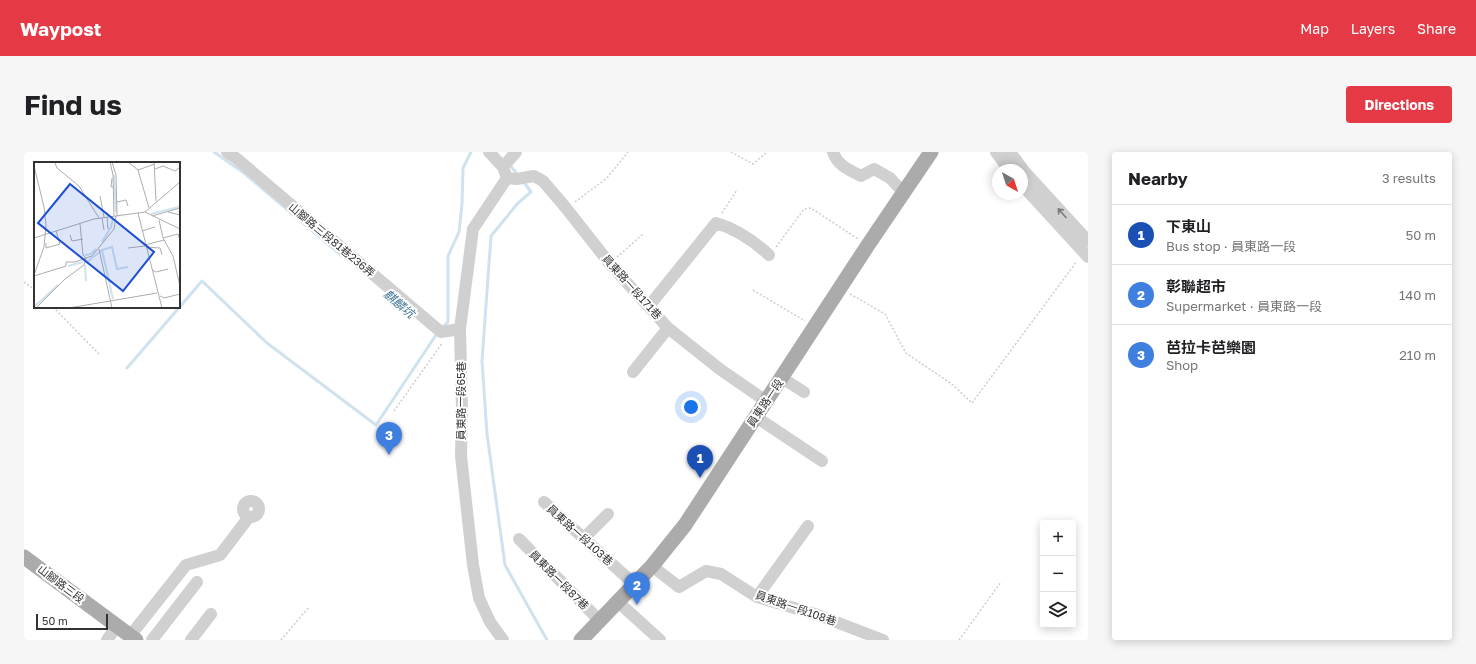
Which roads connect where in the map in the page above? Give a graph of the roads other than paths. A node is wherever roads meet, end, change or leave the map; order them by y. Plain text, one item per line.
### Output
1 (227, 152) edge
2 (489, 152) edge
3 (516, 152) edge
4 (833, 152) edge
5 (931, 152) edge
6 (996, 152) edge
7 (1010, 152) edge
8 (1005, 164) edge
9 (505, 172) junction
10 (1028, 191) edge
11 (904, 193) junction
12 (1086, 250) edge
13 (769, 255) road end
14 (649, 306) junction
15 (668, 328) junction
16 (460, 329) junction
17 (633, 372) dead end
18 (782, 378) junction
19 (804, 392) dead end
20 (766, 401) junction
21 (756, 417) junction
22 (822, 461) dead end
23 (544, 502) dead end
24 (608, 514) dead end
25 (249, 517) dead end
26 (808, 526) dead end
27 (584, 538) junction
28 (518, 539) dead end
29 (24, 556) edge
30 (652, 566) junction
31 (197, 582) dead end
32 (634, 584) junction
33 (757, 597) junction
34 (618, 601) junction
35 (211, 614) dead end
36 (599, 620) junction
37 (117, 626) junction
38 (133, 638) edge
39 (107, 640) edge
40 (152, 640) edge
41 (191, 640) edge
42 (503, 640) edge
43 (581, 640) edge
44 (660, 640) edge
45 (883, 640) edge

1 - 16 street, 山腳路三段81巷236弄
2 - 9 street
3 - 9 street, 員東路一段65巷
4 - 11 street
5 - 11 main road, 員東路一段
6 - 8 street
12 -> 7 street
9 - 14 street, 員東路一段171巷
9 - 16 street, 員東路一段65巷
10 - 12 street
11 - 18 main road, 員東路一段
13 - 14 street
14 - 15 street, 員東路一段171巷
15 - 17 street
15 - 20 street, 員東路一段171巷
16 - 42 street, 員東路一段65巷
18 - 19 street
18 - 20 main road, 員東路一段
20 - 21 main road, 員東路一段
21 - 22 street
21 - 30 main road, 員東路一段
23 - 27 street, 員東路一段103巷
24 - 27 street
25 - 38 street
26 - 33 street
27 - 32 street, 員東路一段103巷
28 - 36 street, 員東路一段87巷
29 - 37 main road, 山腳路三段
30 - 32 main road, 員東路一段
30 - 33 street, 員東路一段108巷
31 - 40 street
32 - 34 main road, 員東路一段
33 - 45 street, 員東路一段108巷
34 - 36 main road, 員東路一段
34 - 44 street
35 - 41 street
36 - 43 main road, 員東路一段
37 - 38 main road, 山腳路三段
37 - 39 street

